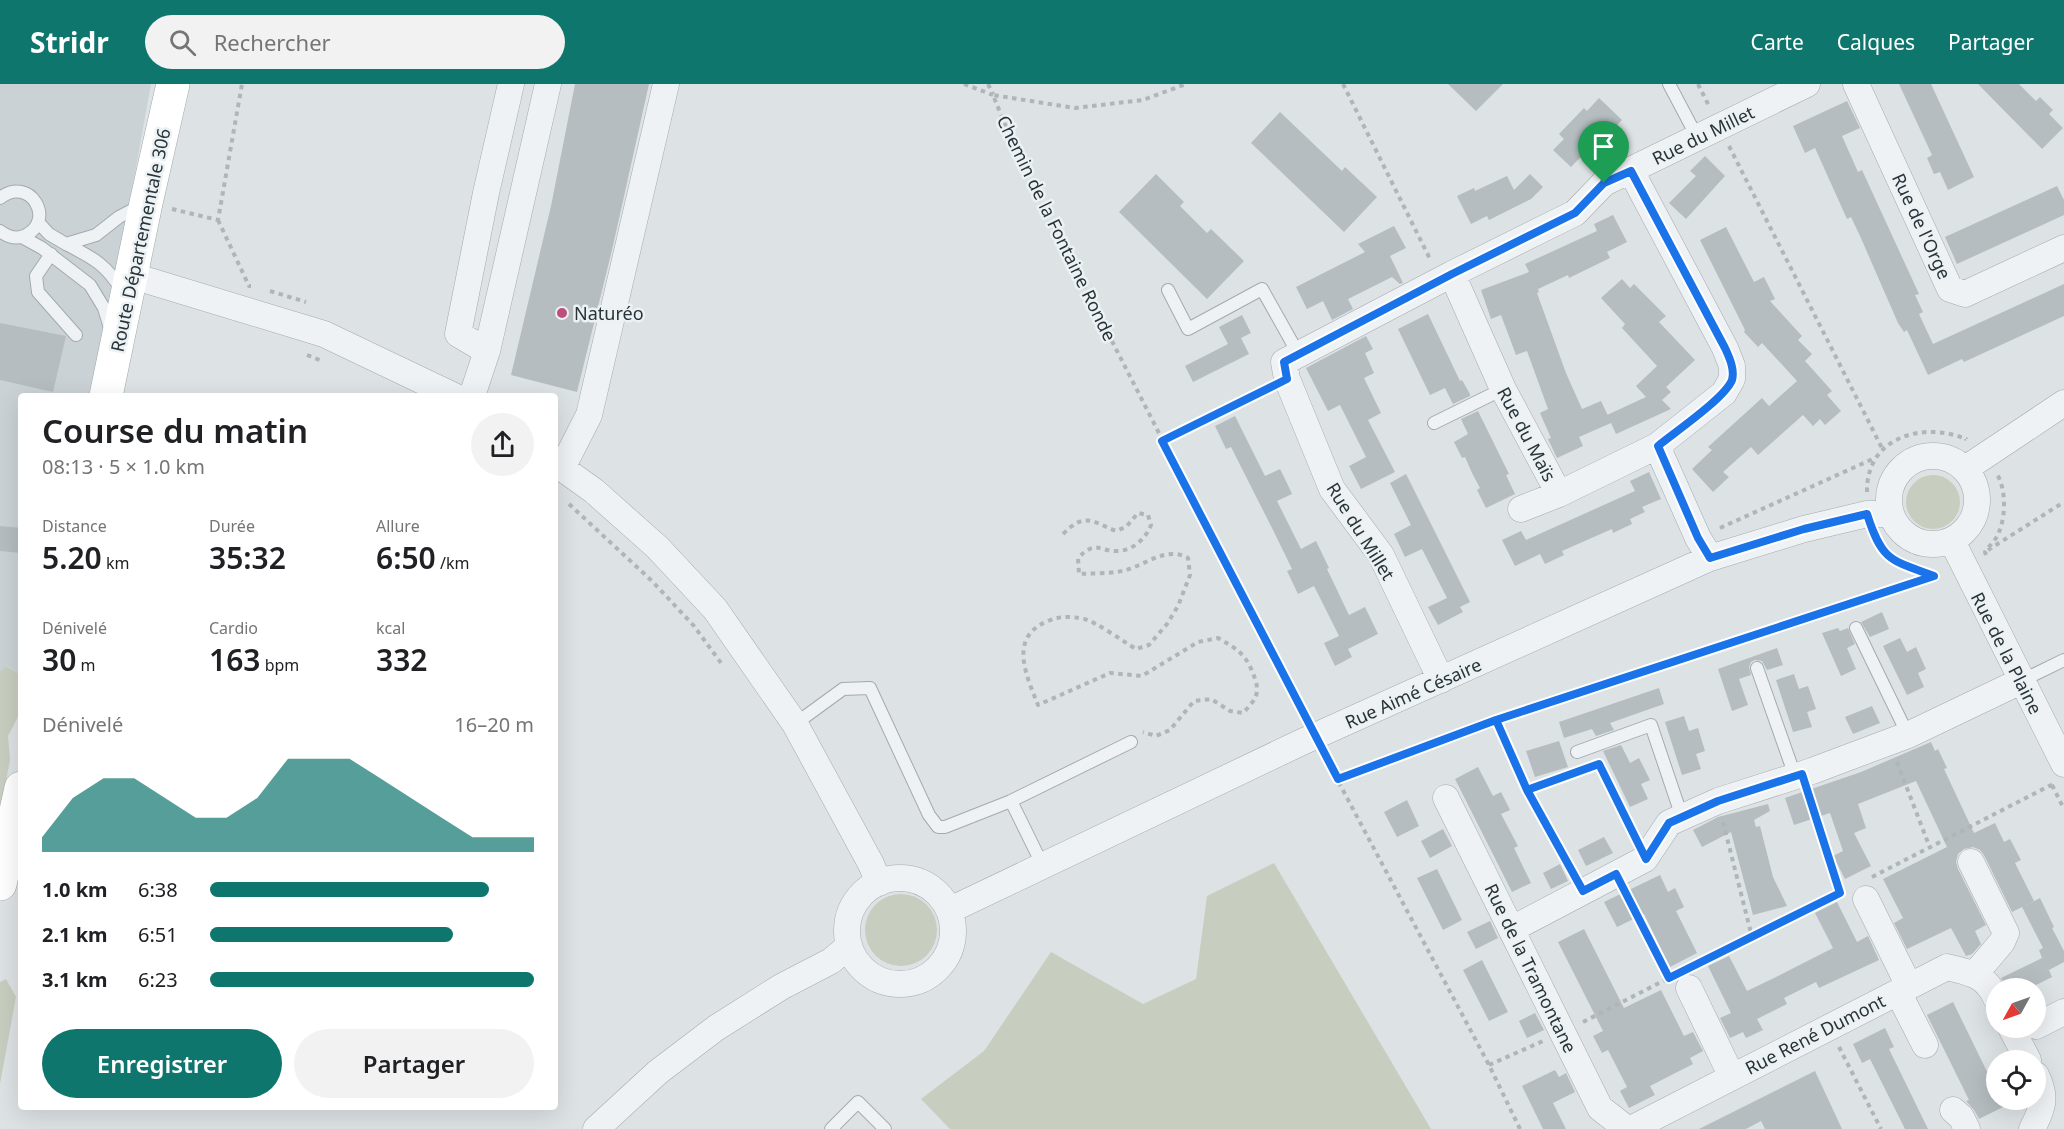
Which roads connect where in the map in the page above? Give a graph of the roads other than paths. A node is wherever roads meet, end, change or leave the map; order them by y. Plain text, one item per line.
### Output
1 (173, 84) edge
2 (511, 84) edge
3 (548, 84) edge
4 (666, 84) edge
5 (1669, 84) edge
6 (1807, 84) edge
7 (1856, 84) edge
8 (1708, 132) junction
9 (1631, 171) junction
10 (486, 193) junction
11 (1, 195) edge
12 (146, 203) junction
13 (518, 211) junction
14 (38, 222) junction
15 (0, 231) edge
16 (22, 237) junction
17 (66, 244) junction
18 (2064, 249) edge
19 (51, 254) junction
20 (1446, 277) junction
21 (130, 288) junction
22 (1168, 290) dead end
23 (76, 335) dead end
24 (117, 348) junction
25 (487, 351) junction
26 (1299, 355) junction
27 (1503, 389) junction
28 (107, 393) edge
29 (448, 393) edge
30 (473, 393) edge
31 (2064, 403) edge
32 (1434, 423) dead end
33 (1658, 446) junction
34 (1975, 463) junction
35 (558, 466) edge
36 (1559, 494) junction
37 (1521, 509) dead end
38 (1879, 514) junction
39 (1952, 541) junction
40 (1710, 558) junction
41 (1856, 628) dead end
42 (2064, 660) edge
43 (1757, 668) dead end
44 (1441, 680) junction
45 (2021, 681) junction
46 (795, 724) junction
47 (1898, 739) junction
48 (1131, 742) road end
49 (1577, 752) dead end
50 (2061, 773) edge
51 (1799, 775) junction
52 (1446, 798) dead end
53 (1011, 801) junction
54 (18, 802) edge
55 (1682, 817) junction
56 (1971, 862) dead end
57 (1043, 866) junction
58 (879, 882) junction
59 (0, 884) edge
60 (1862, 889) road end
61 (950, 910) junction
62 (1512, 929) junction
63 (849, 946) junction
64 (1975, 975) junction
65 (1682, 977) road end
66 (1986, 982) edge
67 (1904, 989) junction
68 (2064, 1012) edge
69 (2046, 1020) edge
70 (1925, 1045) dead end
71 (1732, 1077) junction
72 (596, 1129) edge
73 (831, 1129) edge
74 (885, 1129) edge
75 (1629, 1129) edge

1 - 12 main road, Route Départementale 306
2 - 10 street
3 - 13 street
4 - 35 street
5 - 8 lane
6 - 8 street, Rue du Millet
7 - 18 street, Rue de l'Orge
8 - 9 street, Rue du Millet
9 - 20 street, Rue du Millet
9 - 33 street, Rue du Maïs
10 - 13 street
10 - 25 street
11 - 14 lane
12 - 17 lane
12 - 21 main road, Route Départementale 306
13 - 25 street
14 - 16 lane
14 - 17 lane
15 - 16 lane
16 - 19 lane
17 - 21 lane
19 - 23 lane
19 - 24 lane
20 - 26 street, Rue du Millet
20 - 27 street, Rue du Maïs
21 - 24 main road, Route Départementale 306
21 - 29 street
22 - 26 lane
24 - 28 main road, Route Départementale 306
25 - 30 street
26 - 44 street, Rue du Millet
27 - 32 lane
27 - 36 street, Rue du Maïs
31 - 34 street
33 - 36 street, Rue du Maïs
33 - 40 street
34 - 38 street
34 - 39 street
35 - 46 street
36 - 37 street
38 - 39 street
38 - 40 street, Rue Aimé Césaire
39 - 45 street, Rue de la Plaine
40 - 44 street, Rue Aimé Césaire
41 - 47 lane
42 - 45 lane
43 - 51 lane
44 - 57 street, Rue Aimé Césaire
45 - 47 street
45 - 50 street, Rue de la Plaine
46 - 53 lane
46 - 58 street
47 - 51 street
48 - 53 lane
49 - 55 lane
51 - 55 street
52 - 62 street, Rue de la Tramontane
53 - 57 lane
54 - 59 main road
55 - 62 street
56 - 64 street
57 - 61 street, Rue Aimé Césaire
58 - 61 street
58 - 63 street
60 - 67 street, Rue René Dumont
61 - 63 street
62 - 75 street, Rue de la Tramontane
63 - 72 street
64 - 66 street
64 - 67 street, Rue René Dumont
65 - 71 street, Rue René Dumont
67 - 70 street, Rue René Dumont
67 - 71 street, Rue René Dumont
68 - 69 street
71 - 75 street, Rue René Dumont
73 - 74 lane

